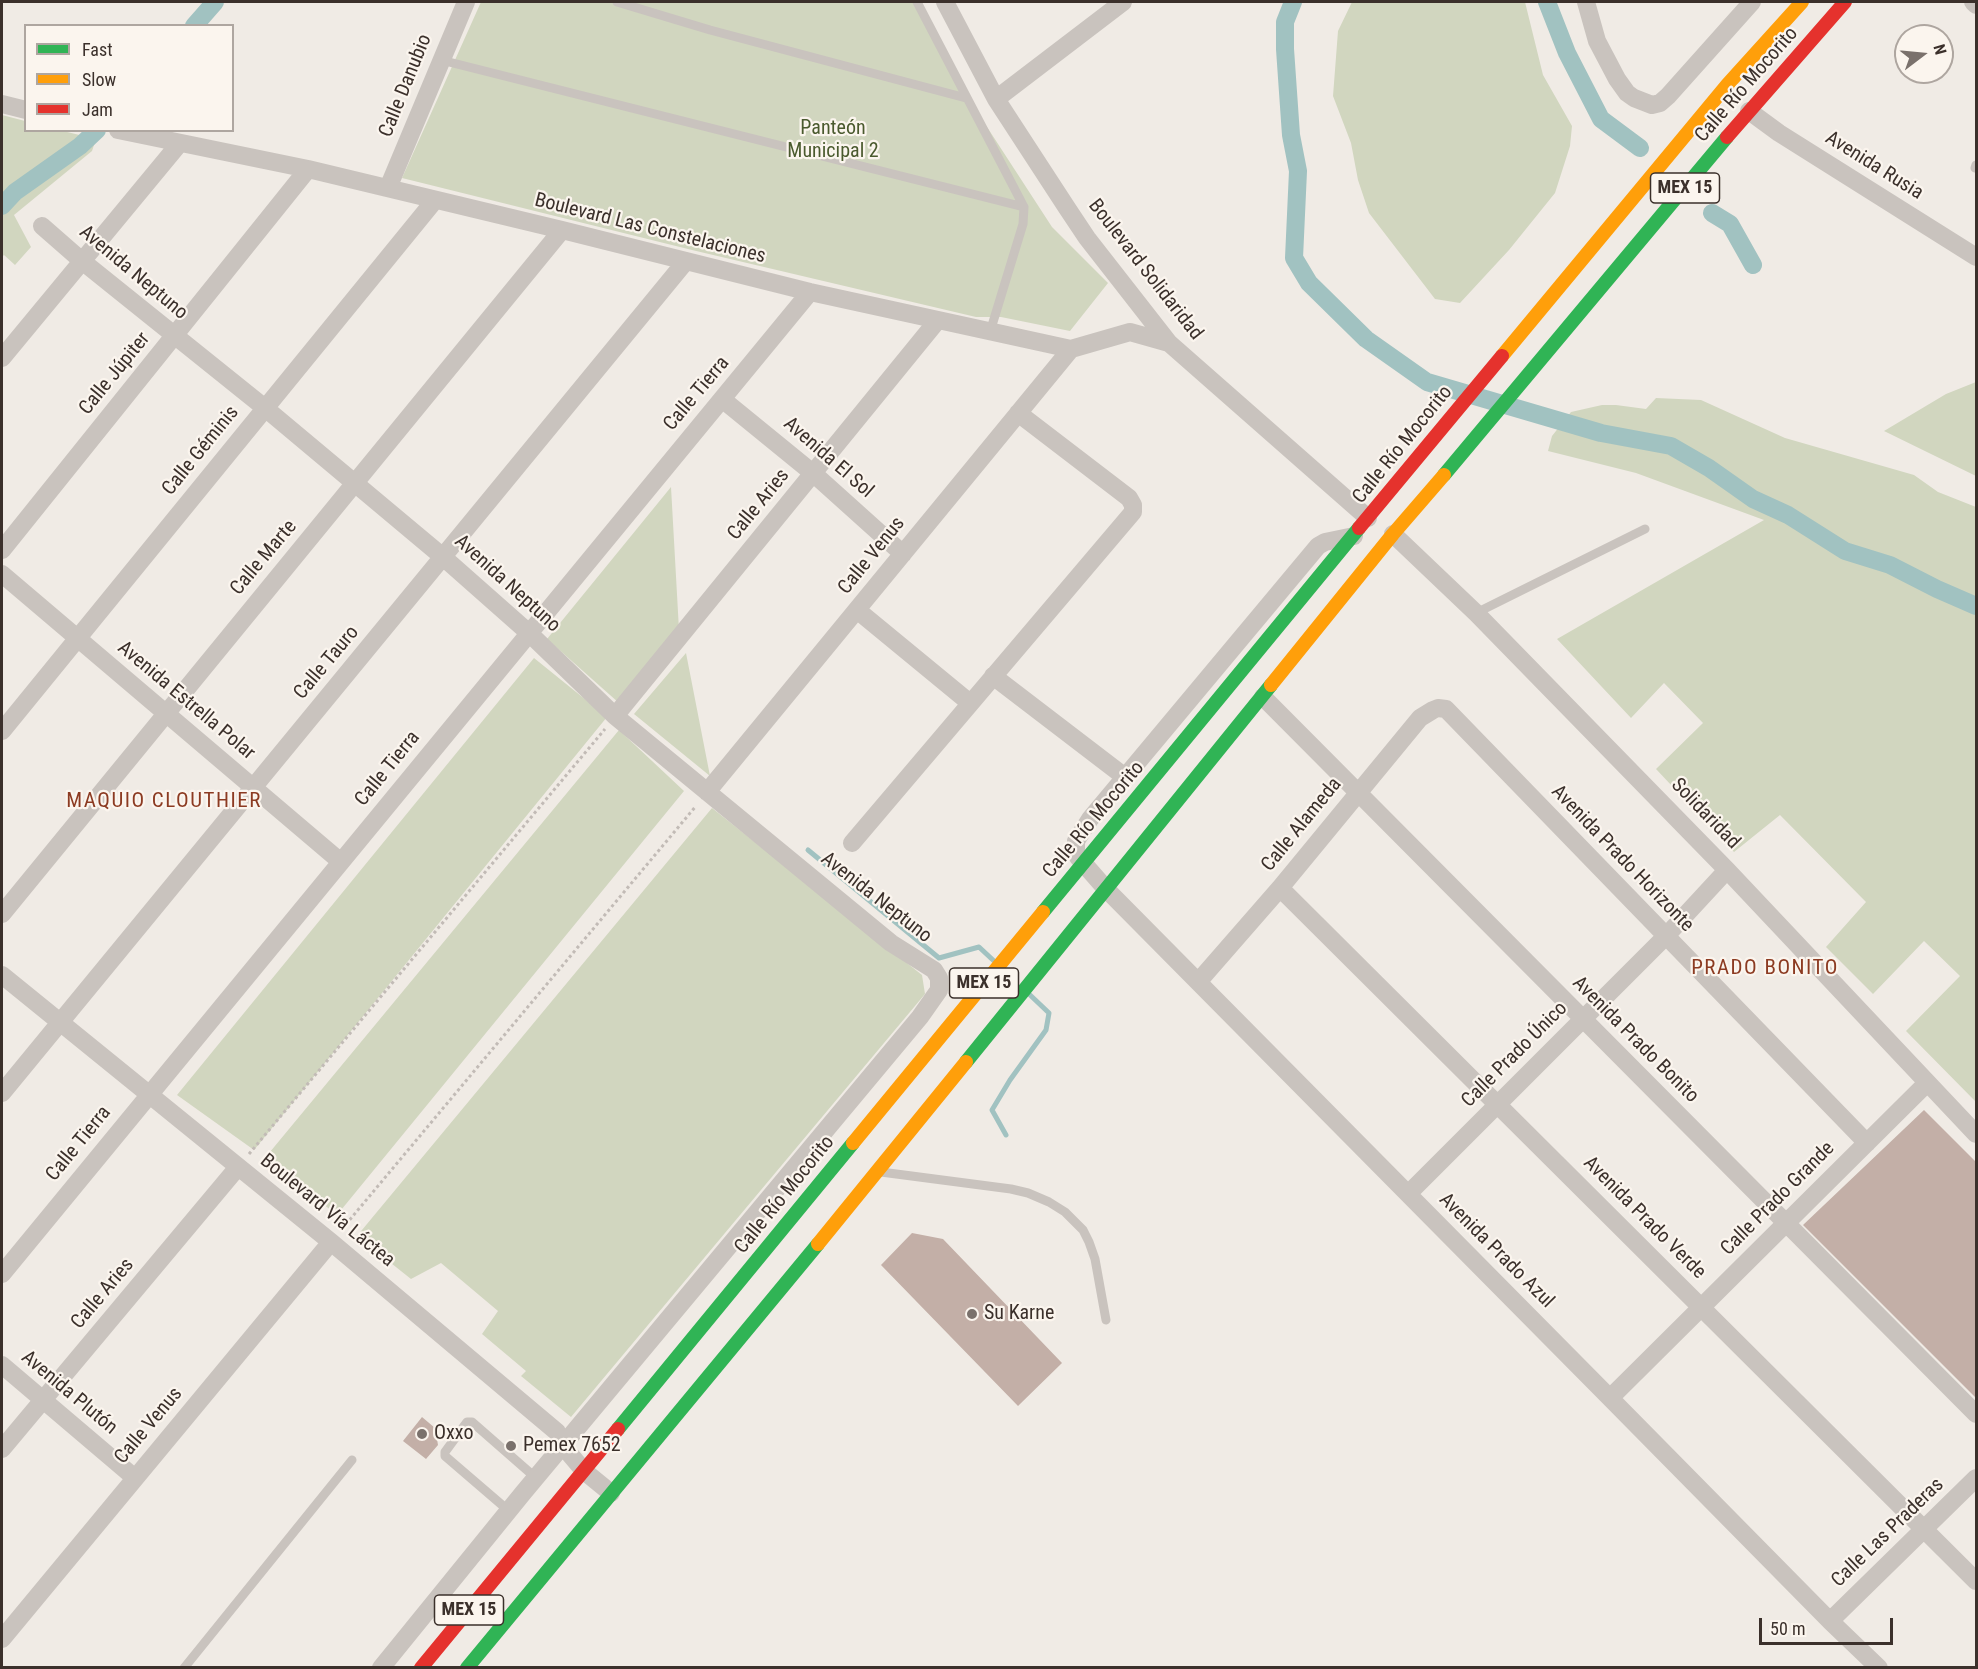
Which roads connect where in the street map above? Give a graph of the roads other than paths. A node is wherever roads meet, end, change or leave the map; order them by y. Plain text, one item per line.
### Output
1 (466, 2) edge
2 (617, 2) edge
3 (917, 2) edge
4 (945, 2) edge
5 (1123, 2) edge
6 (1752, 2) edge
7 (1802, 2) edge
8 (1845, 2) edge
9 (1973, 2) edge
10 (1588, 3) edge
11 (1977, 5) edge
12 (441, 60) junction
13 (966, 98) junction
14 (996, 99) junction
15 (2, 104) edge
16 (24, 110) edge
17 (1749, 111) junction
18 (127, 132) edge
19 (179, 144) junction
20 (308, 169) junction
21 (388, 188) junction
22 (435, 200) junction
23 (1023, 207) junction
24 (42, 226) dead end
25 (562, 230) junction
26 (1977, 257) edge
27 (82, 261) junction
28 (686, 261) junction
29 (810, 292) junction
30 (937, 321) junction
31 (990, 332) junction
32 (174, 336) junction
33 (1169, 343) junction
34 (1071, 349) junction
35 (2, 358) edge
36 (722, 399) junction
37 (265, 408) junction
38 (1018, 413) junction
39 (814, 474) junction
40 (355, 483) junction
41 (1368, 518) junction
42 (1645, 529) dead end
43 (1393, 534) junction
44 (1354, 536) junction
45 (2, 550) edge
46 (903, 554) junction
47 (443, 557) junction
48 (2, 574) edge
49 (856, 610) junction
50 (1476, 612) junction
51 (529, 633) junction
52 (77, 638) junction
53 (993, 676) junction
54 (1263, 697) junction
55 (970, 703) junction
56 (1446, 710) joint
57 (166, 713) junction
58 (615, 716) junction
59 (2, 731) edge
60 (1125, 777) junction
61 (253, 787) junction
62 (707, 792) junction
63 (1357, 792) junction
64 (852, 843) dead end
65 (341, 861) junction
66 (1083, 865) junction
67 (1727, 870) junction
68 (1280, 888) junction
69 (1106, 889) junction
70 (2, 914) edge
71 (1666, 936) junction
72 (2, 975) edge
73 (1198, 981) junction
74 (1583, 1019) junction
75 (60, 1022) junction
76 (1927, 1083) junction
77 (2, 1093) edge
78 (150, 1094) junction
79 (1498, 1104) junction
80 (1977, 1134) edge
81 (1867, 1143) junction
82 (238, 1167) junction
83 (876, 1172) junction
84 (1408, 1194) junction
85 (1786, 1223) junction
86 (331, 1242) junction
87 (2, 1274) edge
88 (1702, 1307) junction
89 (1106, 1320) dead end
90 (2, 1365) edge
91 (1610, 1398) junction
92 (43, 1400) junction
93 (1977, 1414) edge
94 (563, 1446) junction
95 (2, 1449) edge
96 (352, 1460) dead end
97 (584, 1471) junction
98 (135, 1478) junction
99 (536, 1478) junction
100 (1977, 1478) edge
101 (611, 1493) junction
102 (509, 1511) junction
103 (1924, 1529) junction
104 (1977, 1581) edge
105 (1830, 1621) junction
106 (2, 1639) edge
107 (184, 1668) edge
108 (381, 1668) edge
109 (421, 1668) edge
110 (467, 1668) edge
111 (1879, 1668) edge

1 - 12 street, Calle Danubio
2 - 13 lane
3 - 13 lane
4 - 14 street, Boulevard Solidaridad
5 - 14 street
6 - 10 street
7 - 41 main road, Calle Río Mocorito / MEX 15
8 - 17 main road, Calle Río Mocorito / MEX 15
9 - 11 street
12 - 21 street, Calle Danubio
12 - 23 lane
13 - 23 lane
14 - 33 street, Boulevard Solidaridad
15 - 16 street
17 - 26 street, Avenida Rusia
17 - 43 main road, Calle Río Mocorito / MEX 15
18 - 19 street, Boulevard Las Constelaciones
19 - 20 street, Boulevard Las Constelaciones
19 - 27 street
20 - 21 street, Boulevard Las Constelaciones
20 - 32 street, Calle Júpiter
21 - 22 street, Boulevard Las Constelaciones
22 - 25 street, Boulevard Las Constelaciones
22 - 37 street, Calle Géminis
23 - 31 lane
24 - 27 street, Avenida Neptuno
25 - 28 street, Boulevard Las Constelaciones
25 - 40 street, Calle Marte
27 - 32 street, Avenida Neptuno
27 - 35 street
28 - 29 street, Boulevard Las Constelaciones
28 - 47 street, Calle Tauro
29 - 30 street, Boulevard Las Constelaciones
29 - 36 street, Calle Tierra
30 - 31 street, Boulevard Las Constelaciones
30 - 39 street, Calle Aries
31 - 34 street, Boulevard Las Constelaciones
32 - 37 street, Avenida Neptuno
32 - 45 street, Calle Júpiter
33 - 34 street, Boulevard Las Constelaciones
33 - 41 street, Boulevard Solidaridad
34 - 38 street, Calle Venus
36 - 39 street, Avenida El Sol
36 - 51 street, Calle Tierra
37 - 40 street, Avenida Neptuno
37 - 52 street, Calle Géminis
38 - 46 street, Calle Venus
38 - 53 street
39 - 46 street, Avenida El Sol
39 - 58 street, Calle Aries
40 - 47 street, Avenida Neptuno
40 - 57 street, Calle Marte
41 - 44 main road, Calle Río Mocorito / MEX 15
42 - 50 lane
43 - 50 street, Solidaridad
43 - 54 main road, Calle Río Mocorito / MEX 15
44 - 60 street
44 - 66 main road, Calle Río Mocorito / MEX 15
46 - 49 street, Calle Venus
47 - 51 street, Avenida Neptuno
47 - 61 street, Calle Tauro
48 - 52 street, Avenida Estrella Polar
49 - 55 street
49 - 62 street, Calle Venus
50 - 67 street, Solidaridad
51 - 58 street, Avenida Neptuno
51 - 65 street, Calle Tierra
52 - 57 street, Avenida Estrella Polar
52 - 59 street, Calle Géminis
53 - 55 street
53 - 60 street
54 - 63 street, Avenida Prado Bonito
54 - 69 main road, Calle Río Mocorito / MEX 15
55 - 64 street
56 - 63 street, Calle Alameda
56 - 71 street, Avenida Prado Horizonte
57 - 61 street, Avenida Estrella Polar
57 - 70 street, Calle Marte
58 - 62 street, Avenida Neptuno
60 - 66 street
61 - 65 street, Avenida Estrella Polar
61 - 75 street, Calle Tauro
62 - 94 street, Avenida Neptuno
63 - 68 street, Calle Alameda
63 - 74 street, Avenida Prado Bonito
65 - 78 street, Calle Tierra
66 - 69 street, Avenida Prado Azul
66 - 97 main road, Calle Río Mocorito / MEX 15
67 - 71 street, Calle Prado Único
67 - 76 street, Solidaridad
68 - 73 street, Calle Alameda
68 - 79 street, Avenida Prado Verde
69 - 73 street, Avenida Prado Azul
69 - 83 main road, Calle Río Mocorito / MEX 15
71 - 74 street, Calle Prado Único
71 - 81 street, Avenida Prado Horizonte
72 - 75 street, Boulevard Vía Láctea
73 - 84 street, Avenida Prado Azul
74 - 79 street, Calle Prado Único
74 - 85 street, Avenida Prado Bonito
75 - 77 street, Calle Tauro
75 - 78 street, Boulevard Vía Láctea
76 - 80 street, Solidaridad
76 - 81 street, Calle Prado Grande
78 - 82 street, Boulevard Vía Láctea
78 - 87 street, Calle Tierra
79 - 84 street, Calle Prado Único
79 - 88 street, Avenida Prado Verde
81 - 85 street, Calle Prado Grande
82 - 86 street, Boulevard Vía Láctea
82 - 92 street, Calle Aries
83 - 89 lane
83 - 101 main road, Calle Río Mocorito / MEX 15
84 - 91 street, Avenida Prado Azul
85 - 88 street, Calle Prado Grande
85 - 93 street, Avenida Prado Bonito
86 - 94 street, Boulevard Vía Láctea
86 - 98 street, Calle Venus
88 - 91 street, Calle Prado Grande
88 - 103 street, Avenida Prado Verde
90 - 92 street, Avenida Plutón
91 - 105 street, Avenida Prado Azul
92 - 95 street, Calle Aries
92 - 98 street, Avenida Plutón
94 - 97 street, Boulevard Vía Láctea
94 - 99 street
96 - 107 lane
97 - 101 street, Boulevard Vía Láctea
97 - 109 main road, Calle Río Mocorito / MEX 15
98 - 106 street, Calle Venus
99 - 102 street
99 - 102 lane
100 - 103 street, Calle Las Praderas
101 - 110 main road, Calle Río Mocorito / MEX 15
102 - 108 street
103 - 104 street, Avenida Prado Verde
103 - 105 street, Calle Las Praderas
105 - 111 street, Avenida Prado Azul

